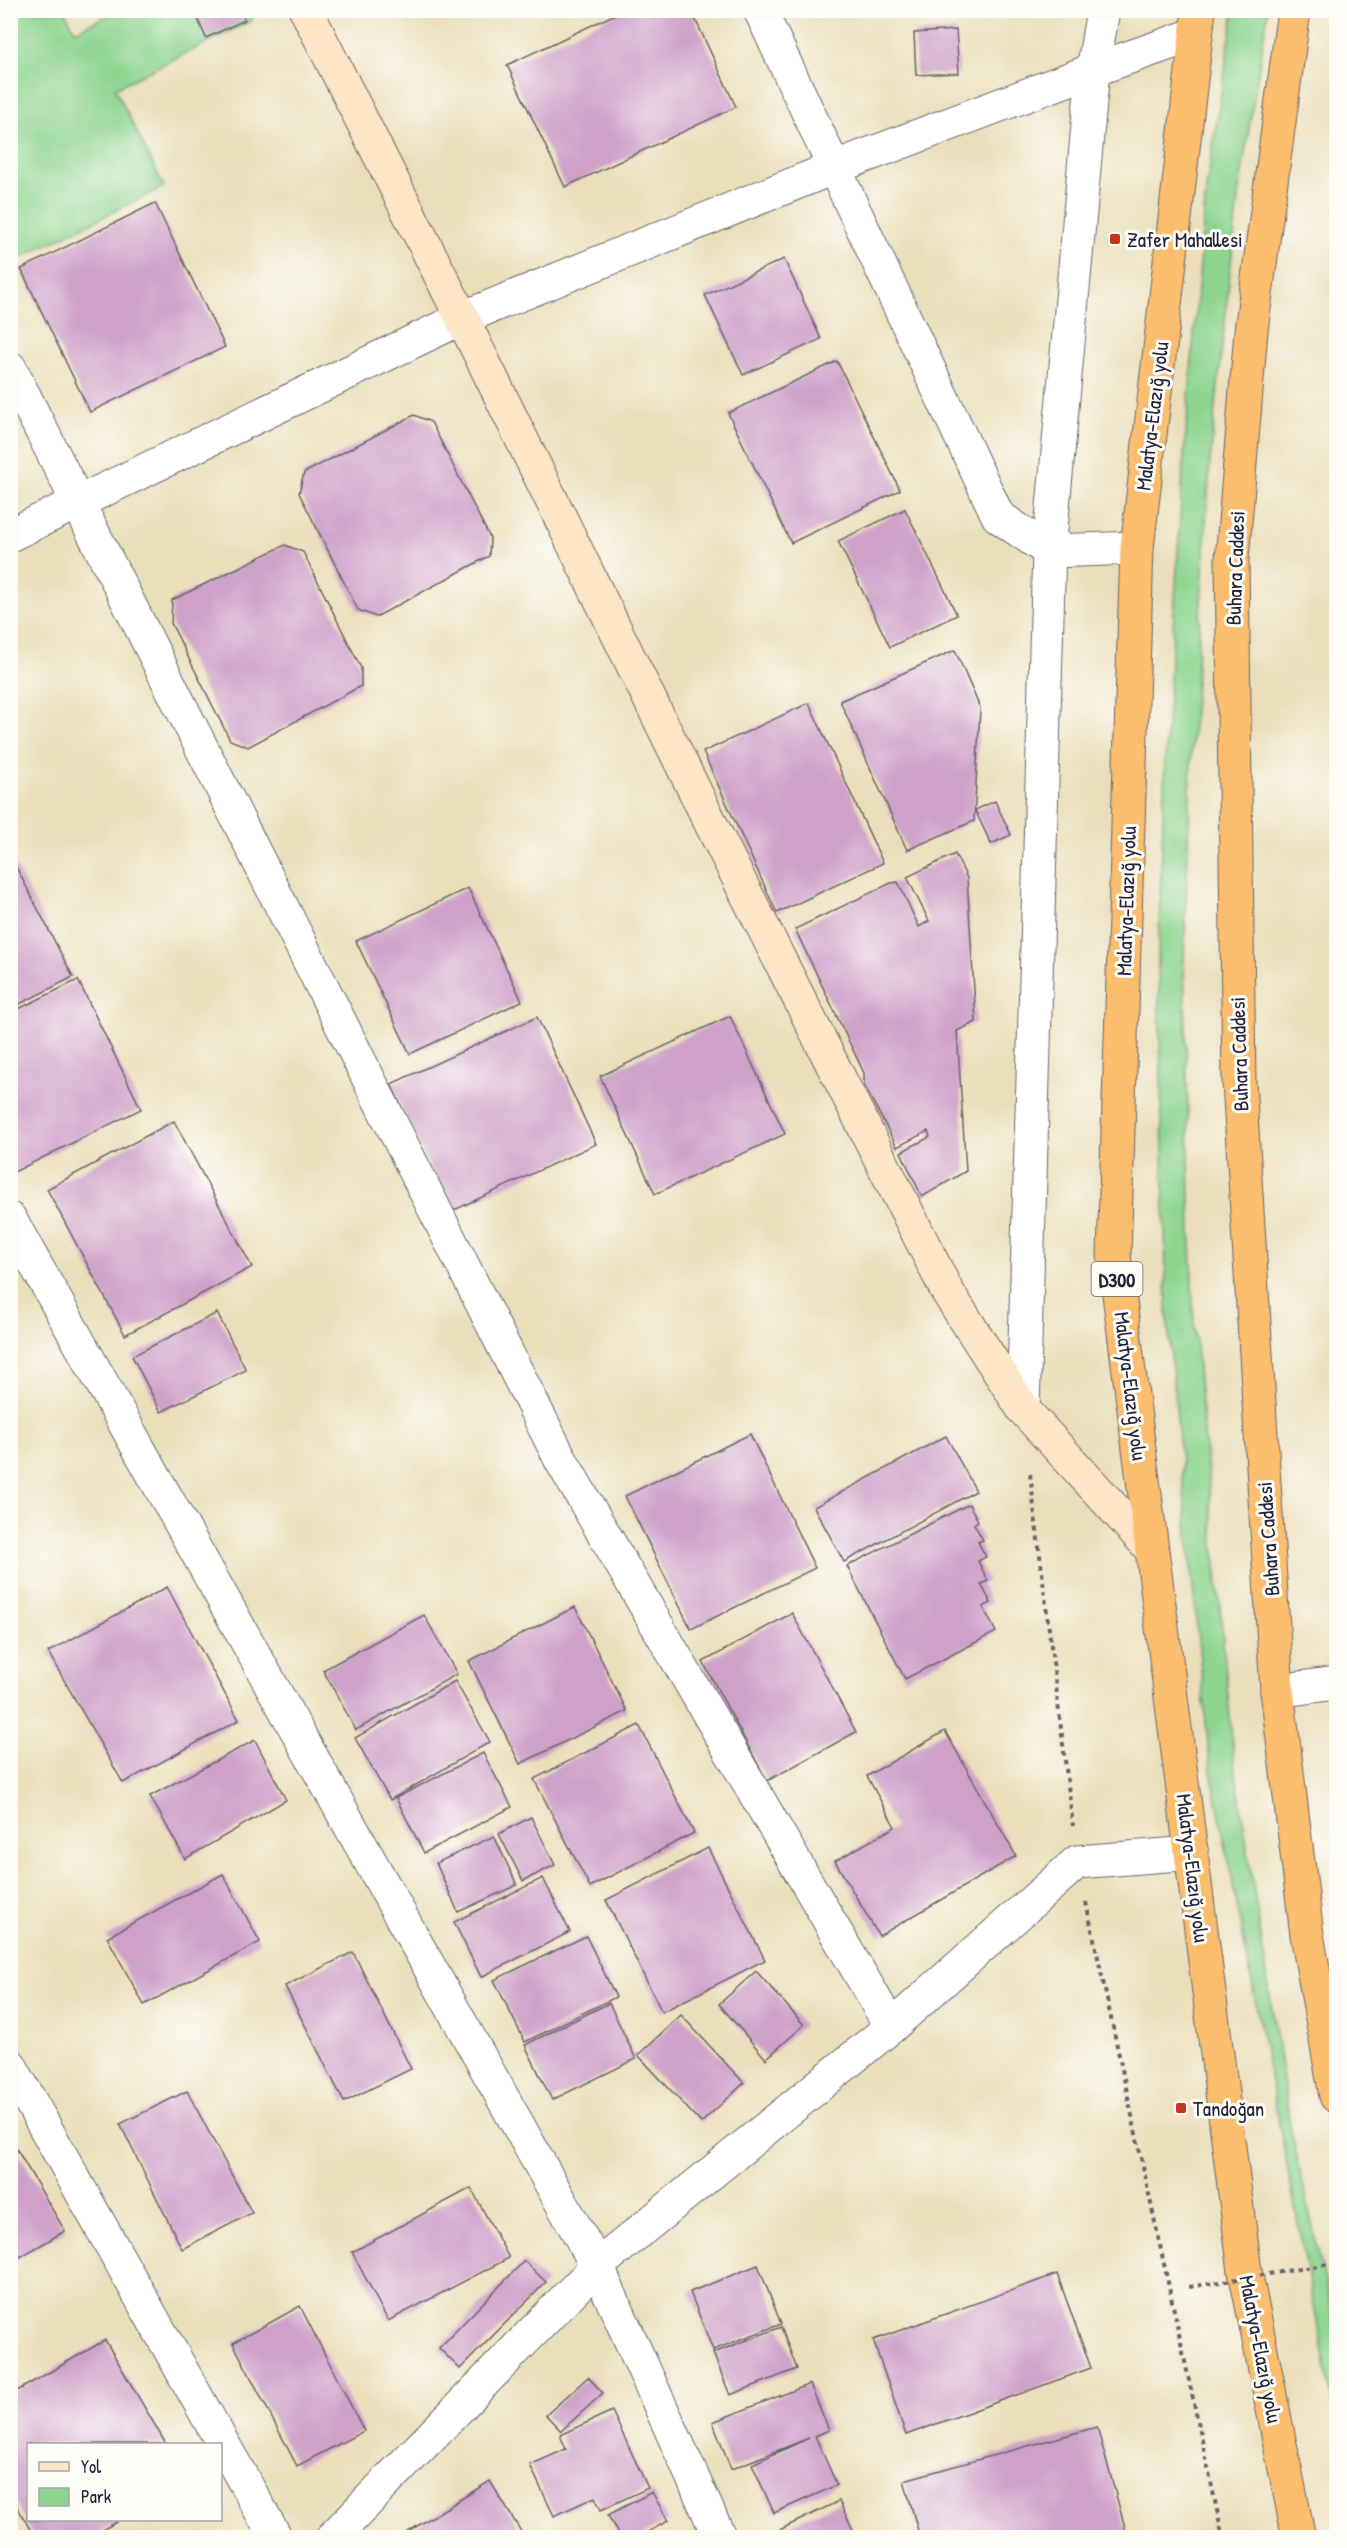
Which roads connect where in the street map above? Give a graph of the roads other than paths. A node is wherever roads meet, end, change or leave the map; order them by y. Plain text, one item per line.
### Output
1 (306, 10) edge
2 (760, 10) edge
3 (1102, 10) edge
4 (1294, 10) edge
5 (1197, 22) edge
6 (1093, 70) junction
7 (833, 168) junction
8 (462, 318) junction
9 (10, 368) edge
10 (78, 501) junction
11 (10, 535) edge
12 (1137, 548) junction
13 (1049, 550) junction
14 (10, 1219) edge
15 (1023, 1409) junction
16 (1152, 1550) junction
17 (1336, 1683) edge
18 (1277, 1691) junction
19 (1192, 1853) junction
20 (891, 2027) junction
21 (10, 2065) edge
22 (1336, 2096) edge
23 (597, 2266) junction
24 (276, 2538) edge
25 (332, 2538) edge
26 (720, 2538) edge
27 (1299, 2538) edge

1 - 8 street
2 - 7 street
3 - 6 street
4 - 18 highway, Buhara Caddesi
5 - 6 street
5 - 12 highway, Malatya-Elazığ yolu / D300
6 - 7 street
6 - 13 street
7 - 8 street
7 - 13 street
8 - 10 street
8 - 15 street
9 - 10 street
10 - 11 street
10 - 20 street
12 - 13 street
12 - 16 highway, Malatya-Elazığ yolu / D300
13 - 15 street
14 - 23 street
15 - 16 street
16 - 19 highway, Malatya-Elazığ yolu / D300
17 - 18 street
18 - 22 highway, Buhara Caddesi
19 - 20 street
19 - 27 highway, Malatya-Elazığ yolu / D300
20 - 23 street
21 - 24 street
23 - 25 street
23 - 26 street

